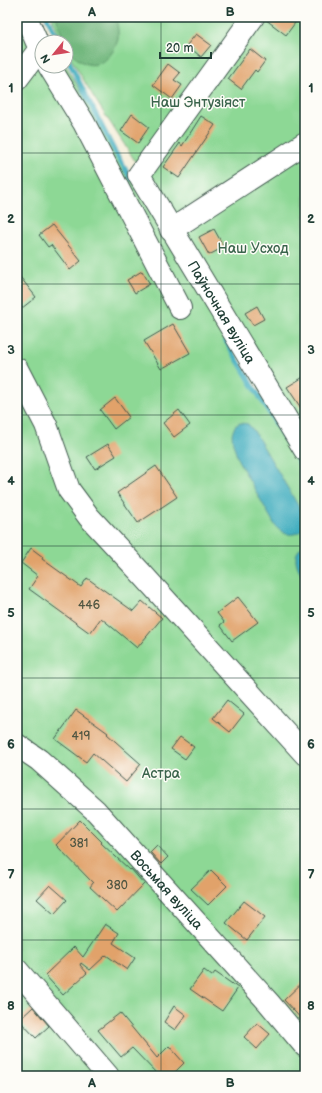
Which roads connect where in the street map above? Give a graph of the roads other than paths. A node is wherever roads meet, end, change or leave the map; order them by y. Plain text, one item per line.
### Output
1 (26, 17) edge
2 (253, 17) edge
3 (34, 36) edge
4 (34, 65) edge
5 (54, 74) edge
6 (17, 79) edge
7 (305, 143) edge
8 (171, 230) junction
9 (180, 308) dead end
10 (17, 369) edge
11 (305, 450) edge
12 (17, 745) edge
13 (305, 754) edge
14 (17, 970) edge
15 (305, 1046) edge
16 (108, 1076) edge

1 - 3 lane
2 - 8 lane, Паўночная вуліца
4 - 6 lane
5 - 9 lane
7 - 8 lane
8 - 11 lane, Паўночная вуліца
10 - 13 lane
12 - 15 lane, Восьмая вуліца
14 - 16 lane

